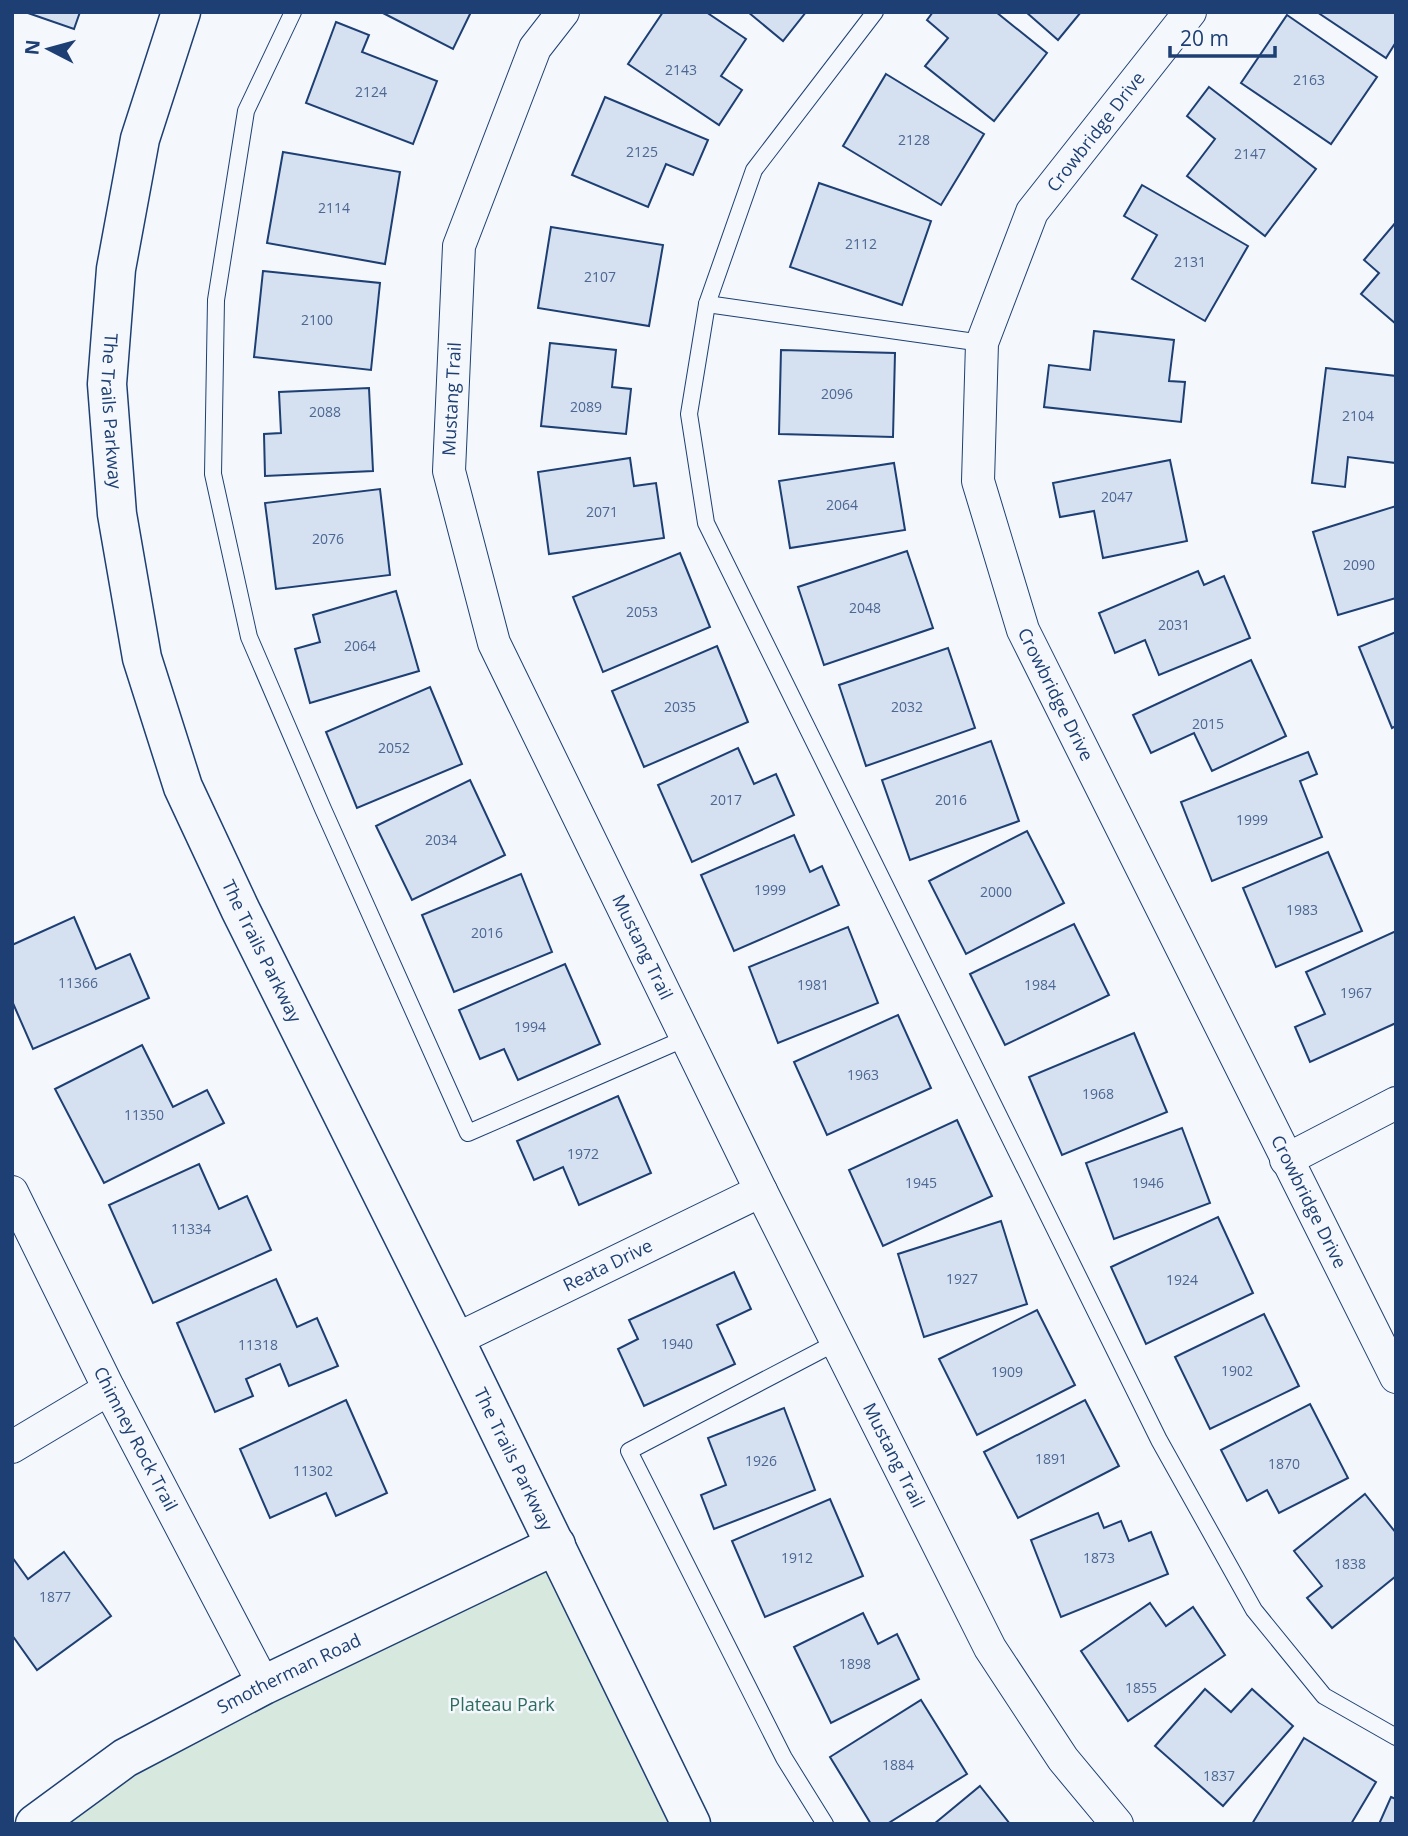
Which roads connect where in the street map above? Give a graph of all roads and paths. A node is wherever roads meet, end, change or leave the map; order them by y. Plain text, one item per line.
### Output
1 (181, 12) edge
2 (293, 12) edge
3 (564, 12) edge
4 (875, 12) edge
5 (1190, 12) edge
6 (707, 304) junction
7 (982, 343) junction
8 (686, 1038) junction
9 (1396, 1103) edge
10 (1286, 1160) junction
11 (761, 1191) junction
12 (12, 1192) edge
13 (455, 1339) junction
14 (837, 1342) junction
15 (1396, 1377) edge
16 (109, 1389) junction
17 (12, 1447) edge
18 (556, 1545) junction
19 (264, 1685) junction
20 (1396, 1737) edge
21 (35, 1824) edge
22 (691, 1824) edge
23 (825, 1824) edge
24 (1117, 1824) edge

1 - 13 street, The Trails Parkway
2 - 8 lane
3 - 8 street, Mustang Trail
4 - 6 lane
5 - 7 street, Crowbridge Drive
6 - 7 lane
6 - 20 lane
7 - 10 street, Crowbridge Drive
8 - 11 street, Mustang Trail
9 - 10 street
10 - 15 street, Crowbridge Drive
11 - 13 street, Reata Drive
11 - 14 street, Mustang Trail
12 - 16 street, Chimney Rock Trail
13 - 18 street, The Trails Parkway
14 - 23 lane
14 - 24 street, Mustang Trail
16 - 17 street
16 - 19 street, Chimney Rock Trail
18 - 19 street, Smotherman Road
18 - 22 street, The Trails Parkway
19 - 21 street, Smotherman Road

